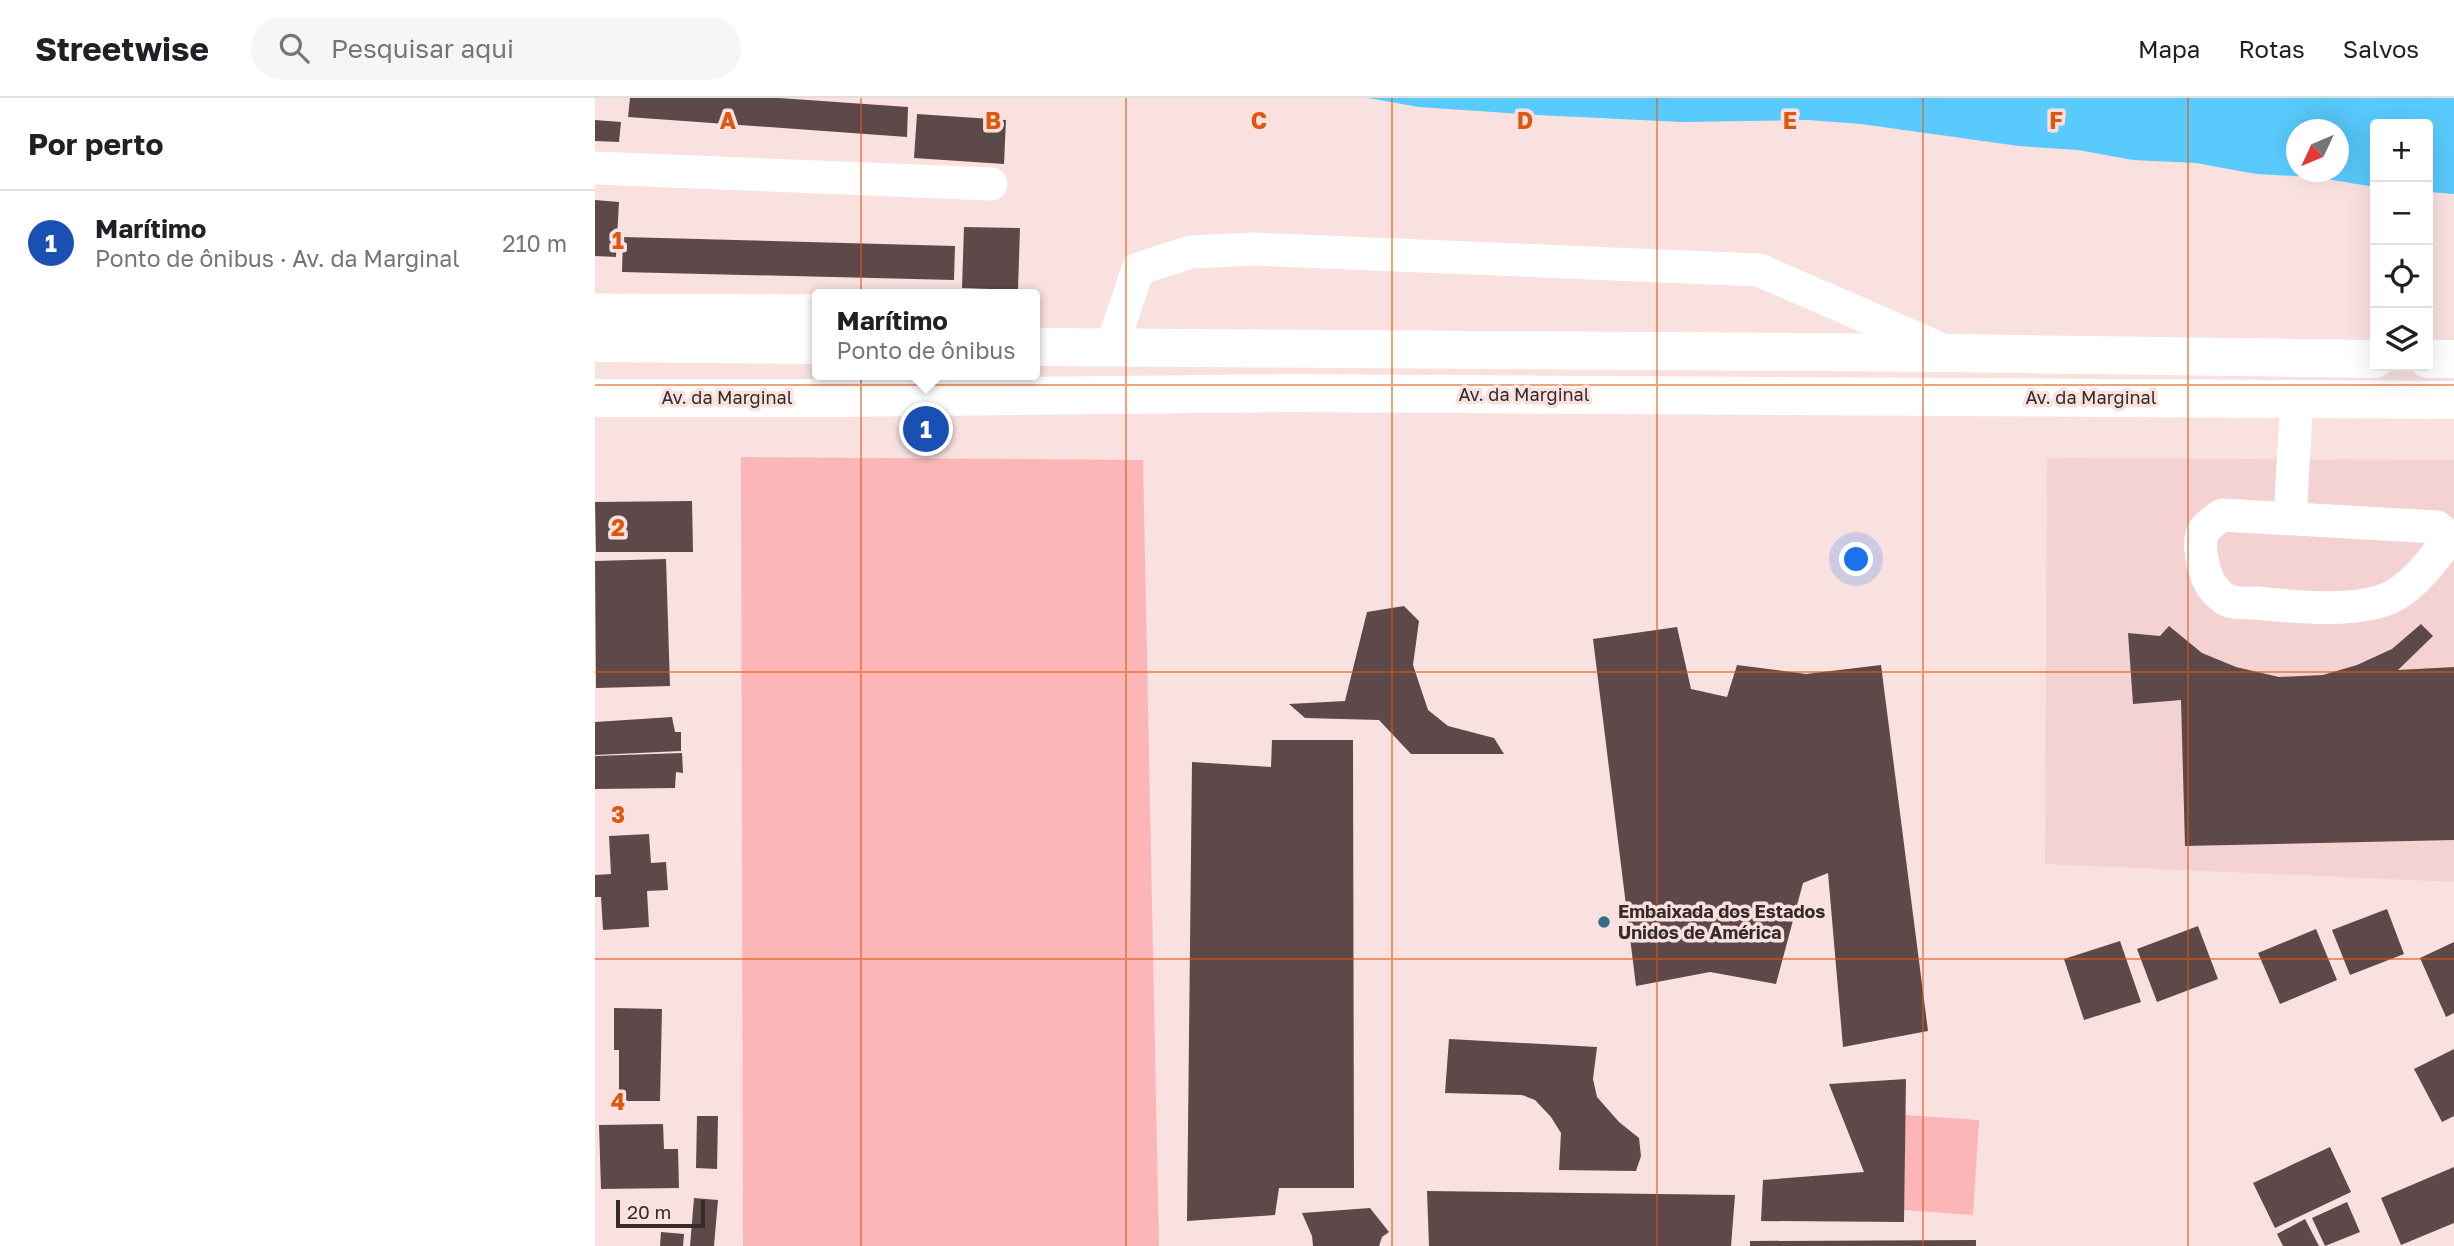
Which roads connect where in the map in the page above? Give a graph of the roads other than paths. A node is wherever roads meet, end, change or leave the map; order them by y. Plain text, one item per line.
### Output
1 (595, 168) edge
2 (991, 184) dead end
3 (595, 310) edge
4 (812, 312) edge
5 (595, 343) edge
6 (812, 345) edge
7 (1040, 347) edge
8 (1111, 349) junction
9 (1951, 353) junction
10 (2370, 359) edge
11 (2433, 359) edge
12 (2454, 359) edge
13 (595, 398) edge
14 (2297, 399) junction
15 (2454, 400) edge
16 (2290, 517) junction

1 - 2 lane
3 - 4 lane
5 - 6 main road
7 - 8 main road
8 - 9 main road
8 - 9 lane
9 - 10 main road
11 - 12 main road
13 - 14 main road, Av. da Marginal
14 - 15 main road, Av. da Marginal
14 - 16 lane
16 - 16 lane

